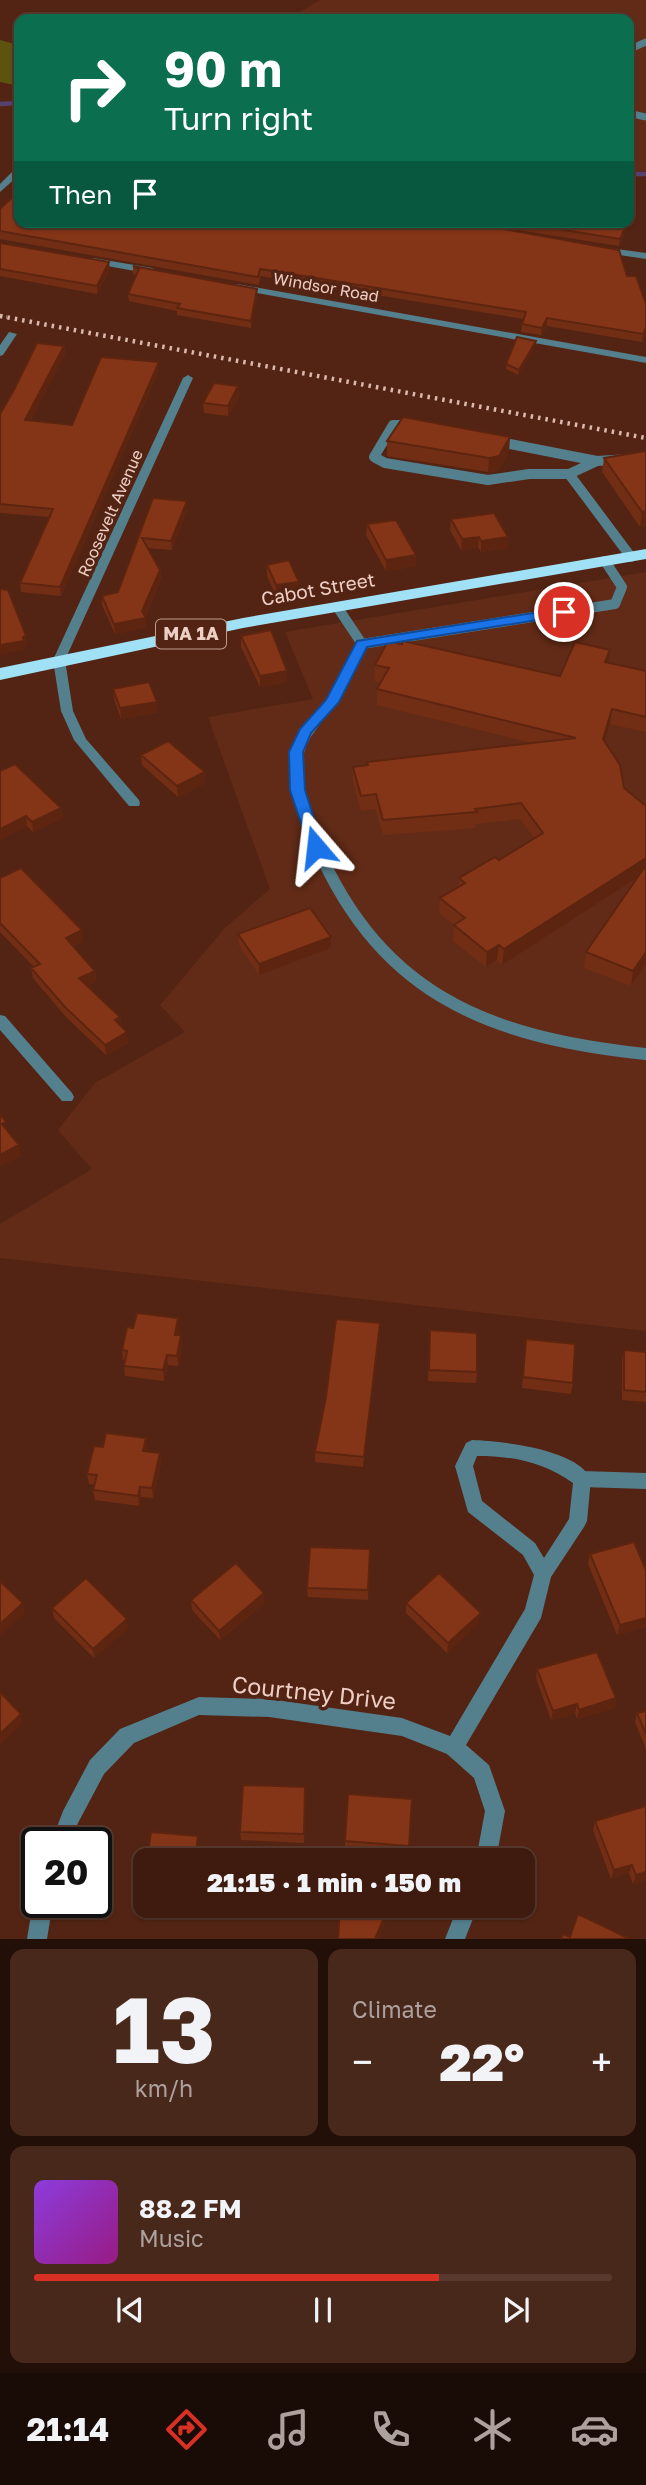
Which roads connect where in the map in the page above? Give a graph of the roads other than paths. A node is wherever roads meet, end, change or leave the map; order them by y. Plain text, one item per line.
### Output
1 (14, 175) edge
2 (0, 189) edge
3 (589, 248) edge
4 (646, 256) edge
5 (80, 259) edge
6 (162, 273) edge
7 (231, 286) edge
8 (12, 334) dead end
9 (0, 353) edge
10 (646, 360) edge
11 (188, 378) dead end
12 (428, 428) edge
13 (480, 438) edge
14 (646, 458) edge
15 (597, 461) junction
16 (569, 474) junction
17 (638, 556) edge
18 (605, 561) junction
19 (338, 608) junction
20 (362, 644) junction
21 (59, 660) junction
22 (0, 674) edge
23 (134, 803) dead end
24 (0, 1020) edge
25 (646, 1054) edge
26 (67, 1097) dead end
27 (582, 1479) junction
28 (646, 1481) edge
29 (543, 1574) junction
30 (454, 1746) junction
31 (66, 1827) edge
32 (488, 1848) edge
33 (40, 1918) edge
34 (463, 1918) edge
35 (37, 1939) edge
36 (455, 1939) edge

1 - 2 street
3 - 4 street
5 - 6 street
7 - 10 street, Windsor Road
8 - 9 street
11 - 21 street, Roosevelt Avenue
12 - 16 lane
13 - 15 lane
14 - 15 lane
15 - 16 lane
16 - 17 lane
17 - 18 highway, Cabot Street / MA 1A
18 - 19 highway, Cabot Street / MA 1A
18 - 20 lane
19 - 20 lane
19 - 21 highway, Cabot Street / MA 1A
20 - 25 lane
21 - 22 highway, Cabot Street / MA 1A
21 - 23 street
24 - 26 street
27 - 28 lane
27 - 29 street
27 - 29 street
29 - 30 street
30 - 31 street, Courtney Drive
30 - 32 street, Courtney Drive
33 - 35 street
34 - 36 street

